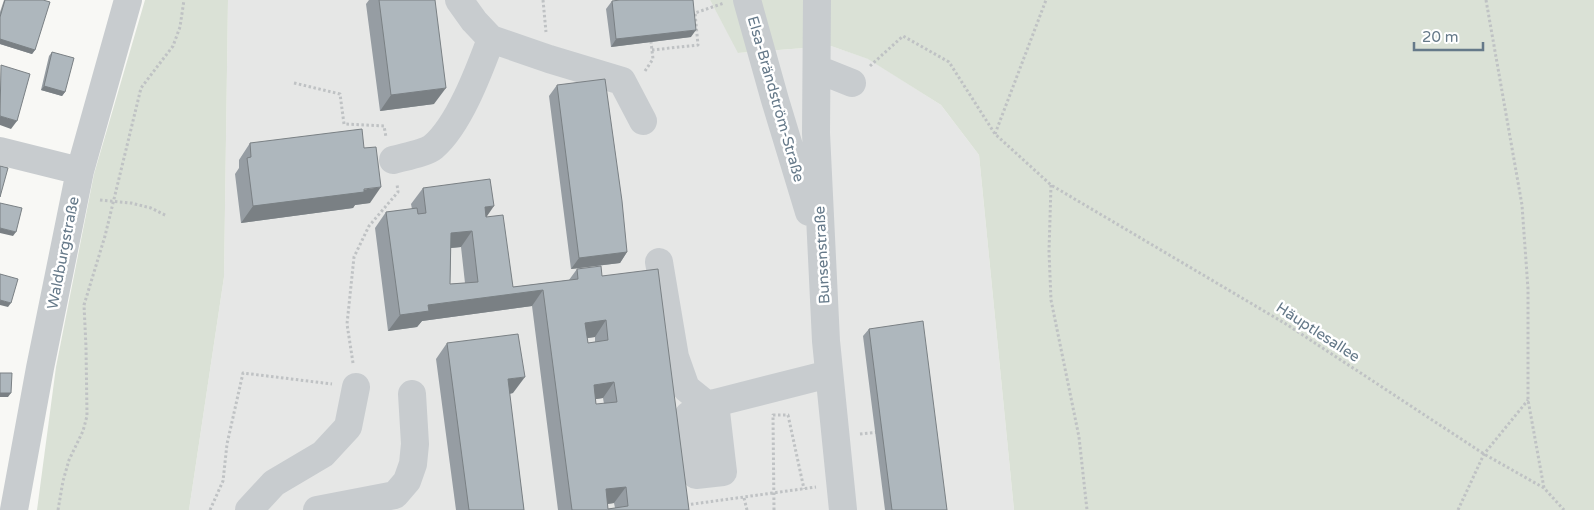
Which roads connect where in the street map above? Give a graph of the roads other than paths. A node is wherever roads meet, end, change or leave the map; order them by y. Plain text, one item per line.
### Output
1 (128, 0) edge
2 (459, 0) edge
3 (817, 0) edge
4 (737, 1) edge
5 (491, 39) junction
6 (817, 69) junction
7 (852, 83) road end
8 (643, 121) dead end
9 (0, 151) edge
10 (393, 160) road end
11 (80, 171) junction
12 (822, 254) junction
13 (659, 262) dead end
14 (829, 374) junction
15 (356, 387) road end
16 (412, 394) dead end
17 (14, 510) edge
18 (249, 510) edge
19 (317, 510) edge
20 (843, 510) edge

1 - 11 street, Waldburgstraße
2 - 5 street
3 - 6 street, Bunsenstraße
4 - 12 street, Elsa-Brändström-Straße
5 - 8 street
5 - 10 street
6 - 7 street
6 - 12 street, Bunsenstraße
9 - 11 street
11 - 17 street, Waldburgstraße
12 - 14 street, Bunsenstraße
13 - 14 street
14 - 20 street, Bunsenstraße
15 - 18 street
16 - 19 street

